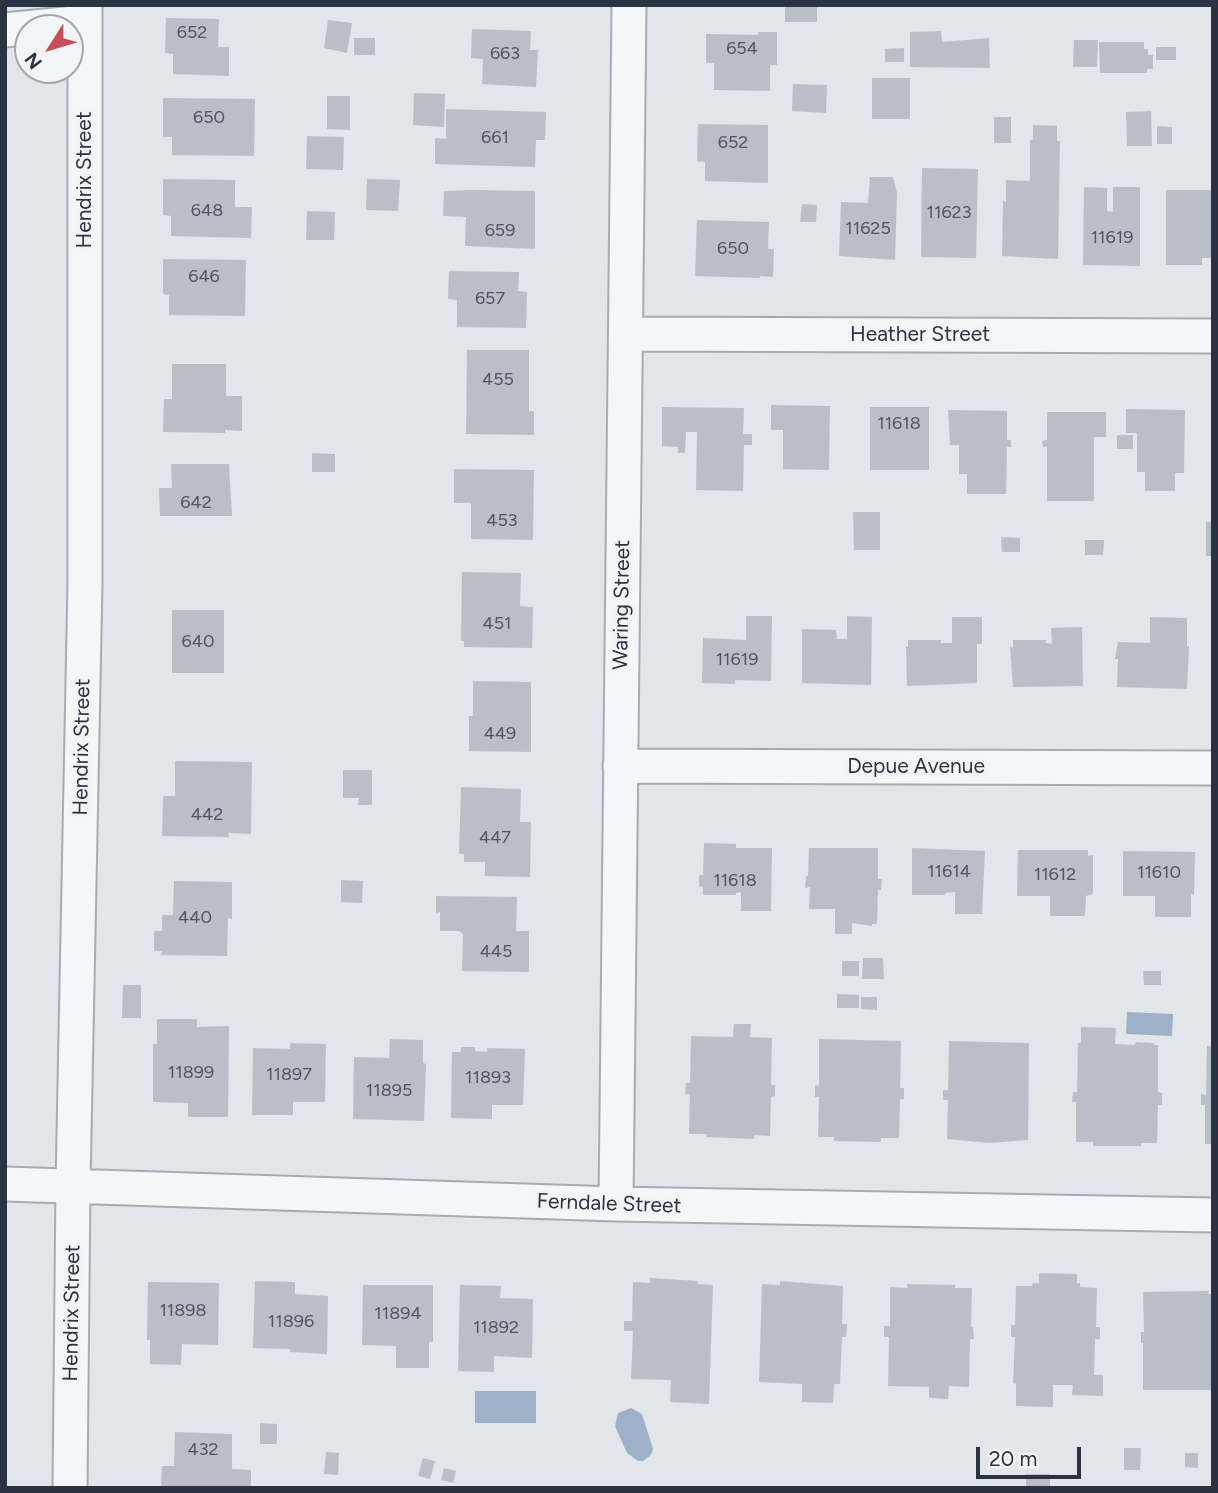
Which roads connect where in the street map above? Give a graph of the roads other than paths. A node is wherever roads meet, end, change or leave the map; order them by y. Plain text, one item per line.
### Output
1 (629, 5) edge
2 (85, 14) edge
3 (5, 30) edge
4 (627, 334) junction
5 (1213, 336) edge
6 (620, 766) junction
7 (1213, 768) edge
8 (5, 1184) edge
9 (73, 1185) junction
10 (616, 1204) junction
11 (1213, 1216) edge
12 (70, 1488) edge

1 - 4 street, Waring Street
2 - 3 street
2 - 9 street, Hendrix Street
4 - 5 street, Heather Street
4 - 6 street, Waring Street
6 - 7 street, Depue Avenue
6 - 10 street, Waring Street
8 - 9 street, Ferndale Street
9 - 10 street, Ferndale Street
9 - 12 street, Hendrix Street
10 - 11 street, Ferndale Street

